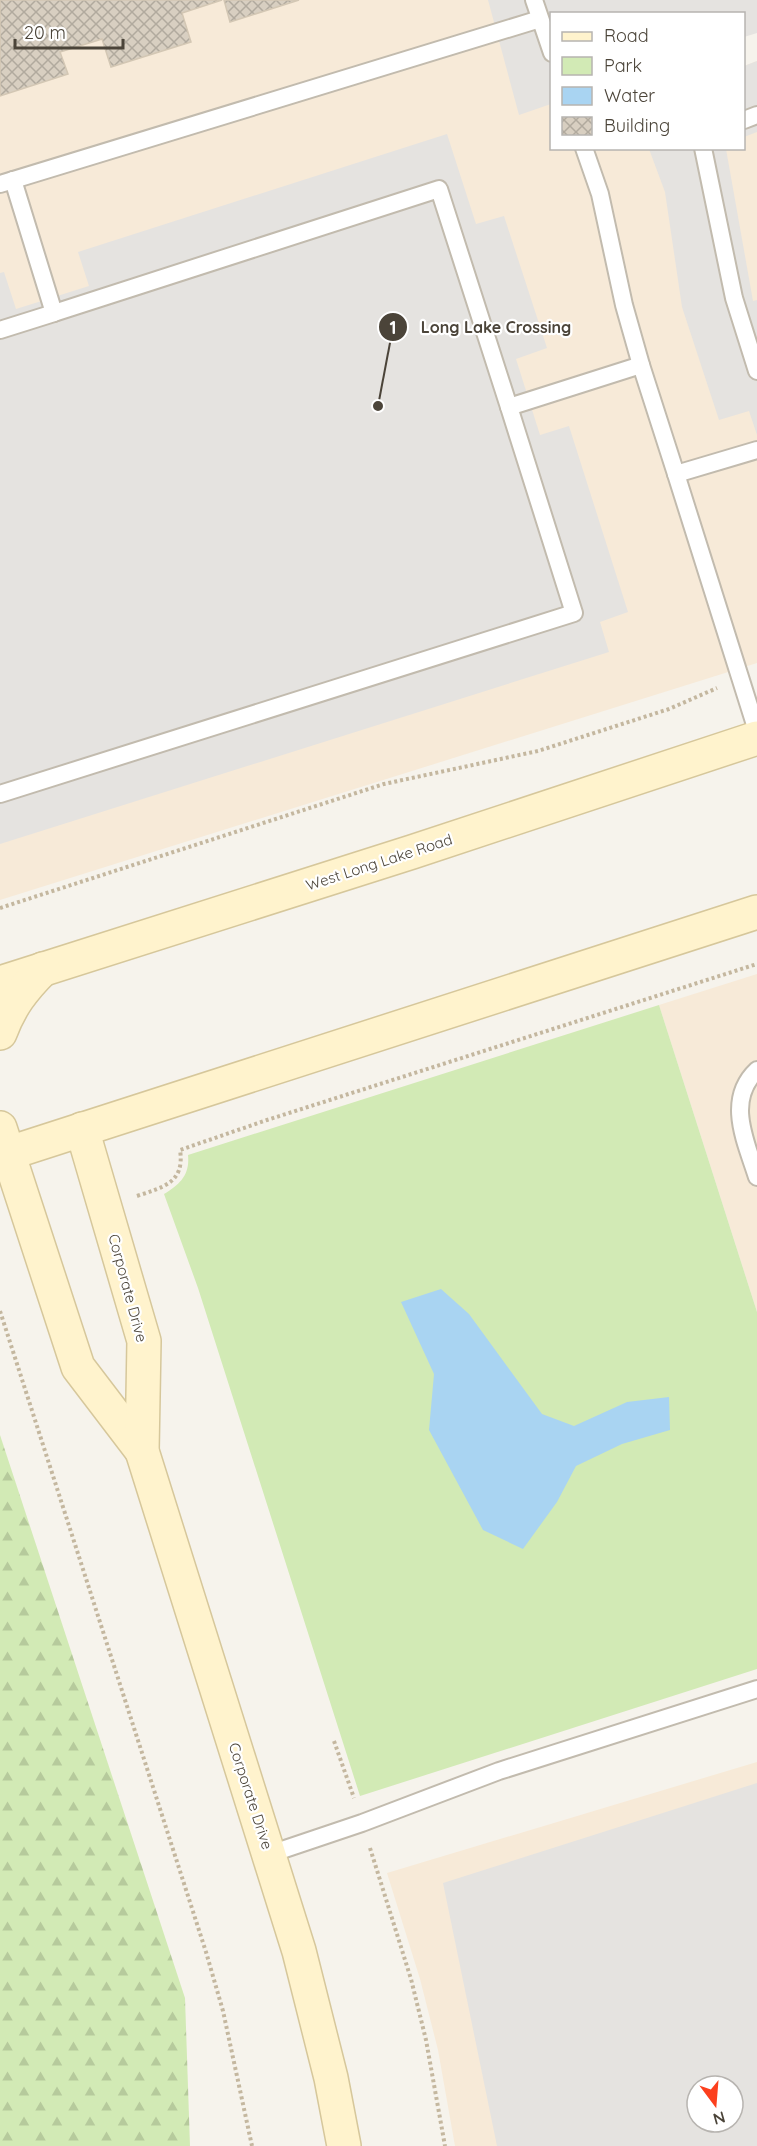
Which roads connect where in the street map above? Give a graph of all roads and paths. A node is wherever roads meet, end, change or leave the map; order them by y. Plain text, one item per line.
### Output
1 (534, 0) edge
2 (540, 19) junction
3 (550, 47) edge
4 (585, 150) edge
5 (703, 150) edge
6 (6, 182) edge
7 (54, 313) junction
8 (0, 330) edge
9 (640, 365) junction
10 (757, 371) edge
11 (509, 407) junction
12 (757, 450) edge
13 (676, 474) junction
14 (740, 678) junction
15 (757, 731) edge
16 (757, 738) edge
17 (0, 794) edge
18 (0, 908) edge
19 (757, 912) edge
20 (757, 964) edge
21 (43, 969) junction
22 (0, 983) edge
23 (0, 1033) edge
24 (757, 1070) edge
25 (81, 1129) junction
26 (2, 1146) edge
27 (757, 1177) edge
28 (127, 1199) dead end
29 (0, 1311) edge
30 (142, 1451) junction
31 (757, 1689) edge
32 (334, 1741) dead end
33 (353, 1796) dead end
34 (370, 1850) dead end
35 (270, 1854) junction
36 (252, 2146) edge
37 (344, 2146) edge
38 (445, 2146) edge

1 - 2 lane
2 - 3 lane
2 - 6 lane
4 - 9 lane
5 - 10 lane
6 - 7 lane
7 - 8 lane
7 - 11 lane
9 - 11 lane
9 - 13 lane
11 - 17 lane
12 - 13 lane
13 - 14 lane
14 - 15 lane
14 - 18 path
16 - 21 main road, West Long Lake Road
19 - 25 main road
20 - 28 path
21 - 22 main road, West Long Lake Road
21 - 23 main road
24 - 27 lane
25 - 26 main road
25 - 30 main road, Corporate Drive
26 - 30 main road, Corporate Drive
29 - 36 path
30 - 35 main road, Corporate Drive
31 - 35 lane
32 - 33 path
34 - 38 path
35 - 37 main road, Corporate Drive

